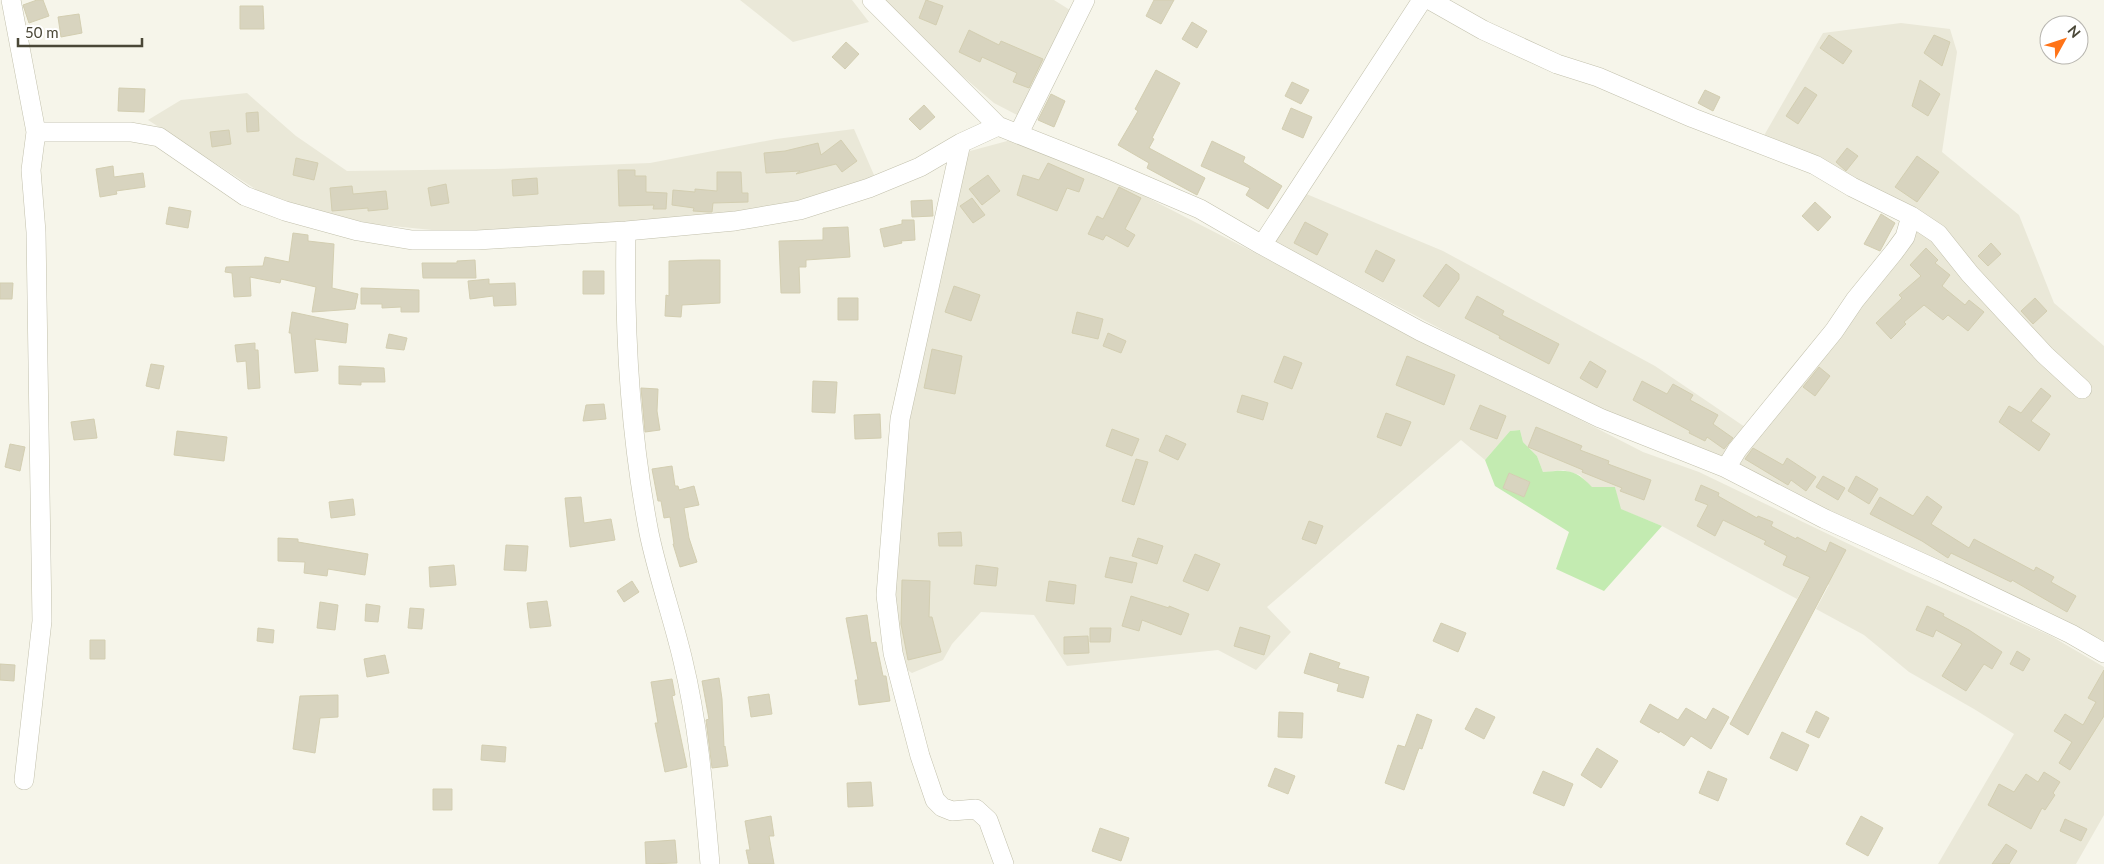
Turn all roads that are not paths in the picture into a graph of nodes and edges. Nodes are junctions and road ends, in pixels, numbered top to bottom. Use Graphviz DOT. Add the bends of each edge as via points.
graph roads {
  1 [pos="11,0"];
  2 [pos="872,0"];
  3 [pos="1085,0"];
  4 [pos="1422,0"];
  5 [pos="1430,0"];
  6 [pos="998,126"];
  7 [pos="36,132"];
  8 [pos="1019,133"];
  9 [pos="961,142"];
  10 [pos="1911,216"];
  11 [pos="626,231"];
  12 [pos="1262,245"];
  13 [pos="2082,389"];
  14 [pos="1726,468"];
  15 [pos="2104,653"];
  16 [pos="24,780"];
  17 [pos="710,864"];
  18 [pos="1004,864"];
  1 -- 7 [label="street"];
  2 -- 6 [label="street"];
  3 -- 8 [label="street"];
  4 -- 12 [label="street"];
  5 -- 10 [label="street" via="1483,30 1557,64 1598,77 1815,165 1852,188"];
  6 -- 8 [label="street"];
  6 -- 9 [label="street"];
  7 -- 11 [label="street" via="131,132 159,137 245,196 286,211 358,230 412,240 477,240"];
  7 -- 16 [label="street" via="31,170 36,232 42,621"];
  8 -- 12 [label="street" via="1200,209"];
  9 -- 11 [label="street" via="920,168 800,210 735,221"];
  9 -- 18 [label="street" via="900,419 886,595 893,653 935,800 952,811 976,809 988,820"];
  10 -- 13 [label="street" via="1938,234 1970,274 2045,355"];
  10 -- 14 [label="street" via="1905,237"];
  11 -- 17 [label="street" via="630,399 649,534 684,662 695,725"];
  12 -- 14 [label="street" via="1420,330 1600,418"];
  14 -- 15 [label="street" via="1825,519 2071,634"];
}
